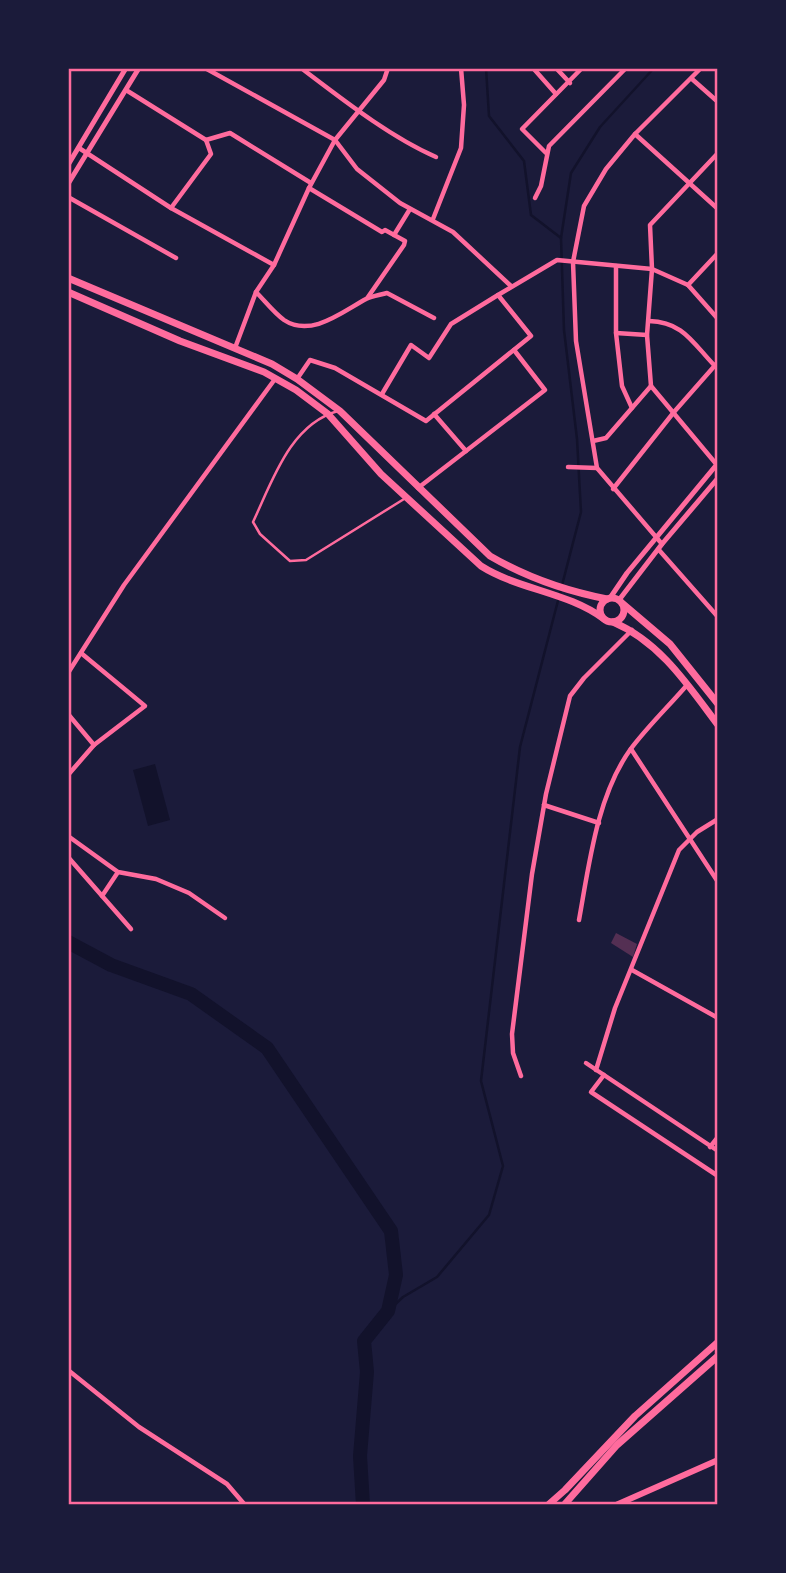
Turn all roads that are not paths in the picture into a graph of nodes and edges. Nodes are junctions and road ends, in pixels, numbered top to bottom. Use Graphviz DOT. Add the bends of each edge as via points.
graph roads {
  1 [pos="126,68"];
  2 [pos="139,68"];
  3 [pos="205,68"];
  4 [pos="301,68"];
  5 [pos="388,68"];
  6 [pos="461,68"];
  7 [pos="533,68"];
  8 [pos="556,68"];
  9 [pos="582,68"];
  10 [pos="626,68"];
  11 [pos="701,68"];
  12 [pos="692,79"];
  13 [pos="570,83"];
  14 [pos="125,90"];
  15 [pos="556,94"];
  16 [pos="718,102"];
  17 [pos="359,111"];
  18 [pos="635,134"];
  19 [pos="206,140"];
  20 [pos="335,140"];
  21 [pos="79,148"];
  22 [pos="87,153"];
  23 [pos="547,153"];
  24 [pos="718,153"];
  25 [pos="436,157"];
  26 [pos="68,165"];
  27 [pos="689,183"];
  28 [pos="68,184"];
  29 [pos="310,186"];
  30 [pos="68,197"];
  31 [pos="535,198"];
  32 [pos="171,208"];
  33 [pos="410,209"];
  34 [pos="718,209"];
  35 [pos="433,220"];
  36 [pos="394,235"];
  37 [pos="718,253"];
  38 [pos="176,258"];
  39 [pos="573,262"];
  40 [pos="274,265"];
  41 [pos="616,266"];
  42 [pos="652,270"];
  43 [pos="68,278"];
  44 [pos="688,285"];
  45 [pos="512,286"];
  46 [pos="68,292"];
  47 [pos="256,292"];
  48 [pos="498,295"];
  49 [pos="368,298"];
  50 [pos="434,318"];
  51 [pos="718,319"];
  52 [pos="649,321"];
  53 [pos="616,333"];
  54 [pos="647,335"];
  55 [pos="235,348"];
  56 [pos="514,350"];
  57 [pos="716,364"];
  58 [pos="276,379"];
  59 [pos="297,379"];
  60 [pos="651,386"];
  61 [pos="382,394"];
  62 [pos="632,408"];
  63 [pos="340,411"];
  64 [pos="674,412"];
  65 [pos="328,414"];
  66 [pos="434,414"];
  67 [pos="593,441"];
  68 [pos="466,451"];
  69 [pos="717,464"];
  70 [pos="568,467"];
  71 [pos="597,468"];
  72 [pos="718,478"];
  73 [pos="418,488"];
  74 [pos="614,489"];
  75 [pos="407,498"];
  76 [pos="657,539"];
  77 [pos="660,547"];
  78 [pos="609,598"];
  79 [pos="621,602"];
  80 [pos="718,617"];
  81 [pos="604,619"];
  82 [pos="613,622"];
  83 [pos="632,630"];
  84 [pos="81,653"];
  85 [pos="68,673"];
  86 [pos="688,684"];
  87 [pos="718,704"];
  88 [pos="68,714"];
  89 [pos="718,725"];
  90 [pos="93,745"];
  91 [pos="631,748"];
  92 [pos="68,775"];
  93 [pos="544,805"];
  94 [pos="718,819"];
  95 [pos="599,823"];
  96 [pos="71,838"];
  97 [pos="689,840"];
  98 [pos="68,847"];
  99 [pos="68,856"];
  100 [pos="118,872"];
  101 [pos="718,882"];
  102 [pos="102,896"];
  103 [pos="225,918"];
  104 [pos="579,920"];
  105 [pos="131,929"];
  106 [pos="632,970"];
  107 [pos="718,1018"];
  108 [pos="586,1063"];
  109 [pos="596,1070"];
  110 [pos="604,1075"];
  111 [pos="521,1076"];
  112 [pos="718,1138"];
  113 [pos="710,1147"];
  114 [pos="718,1151"];
  115 [pos="718,1176"];
  116 [pos="718,1342"];
  117 [pos="718,1356"];
  118 [pos="68,1370"];
  119 [pos="718,1460"];
  120 [pos="245,1505"];
  121 [pos="548,1505"];
  122 [pos="564,1505"];
  123 [pos="616,1505"];
  1 -- 21 [label="street"];
  2 -- 14 [label="street"];
  3 -- 20 [label="street"];
  4 -- 17 [label="street"];
  5 -- 17 [label="street"];
  6 -- 35 [label="street" via="461,148"];
  7 -- 15 [label="street"];
  8 -- 13 [label="street"];
  9 -- 13 [label="street"];
  10 -- 23 [label="street" via="560,133"];
  11 -- 12 [label="street"];
  12 -- 16 [label="street"];
  12 -- 18 [label="street"];
  13 -- 15 [label="street"];
  14 -- 19 [label="street"];
  14 -- 22 [label="street"];
  15 -- 23 [label="street" via="522,129"];
  17 -- 20 [label="street"];
  17 -- 25 [label="street"];
  18 -- 27 [label="street"];
  18 -- 39 [label="street" via="584,206"];
  19 -- 29 [label="street" via="230,133"];
  19 -- 32 [label="street" via="211,153"];
  20 -- 29 [label="street"];
  20 -- 33 [label="street" via="357,169"];
  21 -- 22 [label="street"];
  21 -- 26 [label="street"];
  22 -- 28 [label="street"];
  22 -- 32 [label="street"];
  23 -- 31 [label="street"];
  24 -- 27 [label="street"];
  27 -- 34 [label="street"];
  27 -- 42 [label="street" via="650,225"];
  29 -- 36 [label="street"];
  29 -- 40 [label="street"];
  30 -- 38 [label="street"];
  32 -- 40 [label="street"];
  33 -- 35 [label="street"];
  33 -- 36 [label="street"];
  35 -- 45 [label="street" via="453,232"];
  36 -- 49 [label="street" via="405,241 404,245"];
  37 -- 44 [label="street"];
  39 -- 41 [label="street"];
  39 -- 45 [label="street" via="557,261"];
  39 -- 67 [label="street" via="576,341"];
  40 -- 47 [label="street"];
  41 -- 42 [label="street"];
  41 -- 53 [label="street"];
  42 -- 44 [label="street"];
  42 -- 52 [label="street"];
  43 -- 55 [label="main road"];
  44 -- 51 [label="street"];
  45 -- 48 [label="street"];
  46 -- 58 [label="main road"];
  47 -- 49 [label="street" via="285,321 299,324 318,325"];
  47 -- 55 [label="street"];
  48 -- 56 [label="street" via="531,336"];
  48 -- 61 [label="street" via="451,324 429,358 411,345"];
  49 -- 50 [label="street" via="387,293"];
  52 -- 54 [label="street"];
  52 -- 57 [label="street" via="677,326"];
  53 -- 54 [label="street"];
  53 -- 62 [label="street" via="622,386"];
  54 -- 60 [label="street"];
  55 -- 59 [label="main road"];
  56 -- 66 [label="street"];
  56 -- 68 [label="street" via="545,390"];
  57 -- 64 [label="street"];
  58 -- 65 [label="main road"];
  58 -- 84 [label="street" via="124,585"];
  59 -- 61 [label="street" via="310,360"];
  59 -- 63 [label="main road"];
  60 -- 62 [label="street"];
  60 -- 64 [label="street"];
  61 -- 66 [label="street" via="426,421"];
  62 -- 67 [label="street" via="606,438"];
  63 -- 65 [label="lane"];
  63 -- 73 [label="main road"];
  64 -- 69 [label="street"];
  64 -- 74 [label="street"];
  65 -- 75 [label="main road"];
  65 -- 75 [label="lane" via="301,435 282,460 253,522 260,534 290,561 306,560"];
  66 -- 68 [label="street"];
  67 -- 71 [label="street"];
  68 -- 73 [label="street"];
  69 -- 76 [label="street"];
  70 -- 71 [label="street"];
  71 -- 74 [label="street"];
  72 -- 77 [label="street"];
  73 -- 78 [label="main road" via="490,556 548,583"];
  74 -- 76 [label="street"];
  75 -- 81 [label="main road" via="500,578 582,605"];
  76 -- 77 [label="street"];
  76 -- 78 [label="street"];
  77 -- 79 [label="street"];
  77 -- 80 [label="street"];
  78 -- 79 [label="main road"];
  78 -- 81 [label="main road" via="600,608"];
  79 -- 82 [label="main road" via="623,615"];
  79 -- 87 [label="main road" via="670,644"];
  81 -- 82 [label="main road"];
  82 -- 83 [label="main road"];
  83 -- 86 [label="main road" via="661,653"];
  83 -- 93 [label="street" via="570,696"];
  84 -- 85 [label="street"];
  84 -- 90 [label="street" via="145,706"];
  86 -- 89 [label="main road"];
  86 -- 91 [label="street"];
  88 -- 90 [label="street"];
  90 -- 92 [label="street"];
  91 -- 95 [label="street"];
  91 -- 97 [label="street"];
  93 -- 95 [label="street"];
  93 -- 111 [label="street" via="512,1034"];
  94 -- 97 [label="street"];
  95 -- 104 [label="street"];
  96 -- 98 [label="street"];
  96 -- 100 [label="street"];
  97 -- 101 [label="street"];
  97 -- 106 [label="street" via="679,850"];
  99 -- 102 [label="street"];
  100 -- 102 [label="street"];
  100 -- 103 [label="street" via="156,879 189,893"];
  102 -- 105 [label="street"];
  106 -- 107 [label="street"];
  106 -- 109 [label="street"];
  108 -- 109 [label="street"];
  109 -- 110 [label="street"];
  110 -- 113 [label="street"];
  110 -- 115 [label="street" via="591,1092"];
  112 -- 113 [label="street"];
  113 -- 114 [label="street"];
  116 -- 121 [label="main road" via="635,1416"];
  117 -- 122 [label="main road" via="617,1445"];
  118 -- 120 [label="street" via="139,1427 227,1484"];
  119 -- 123 [label="main road"];
}
